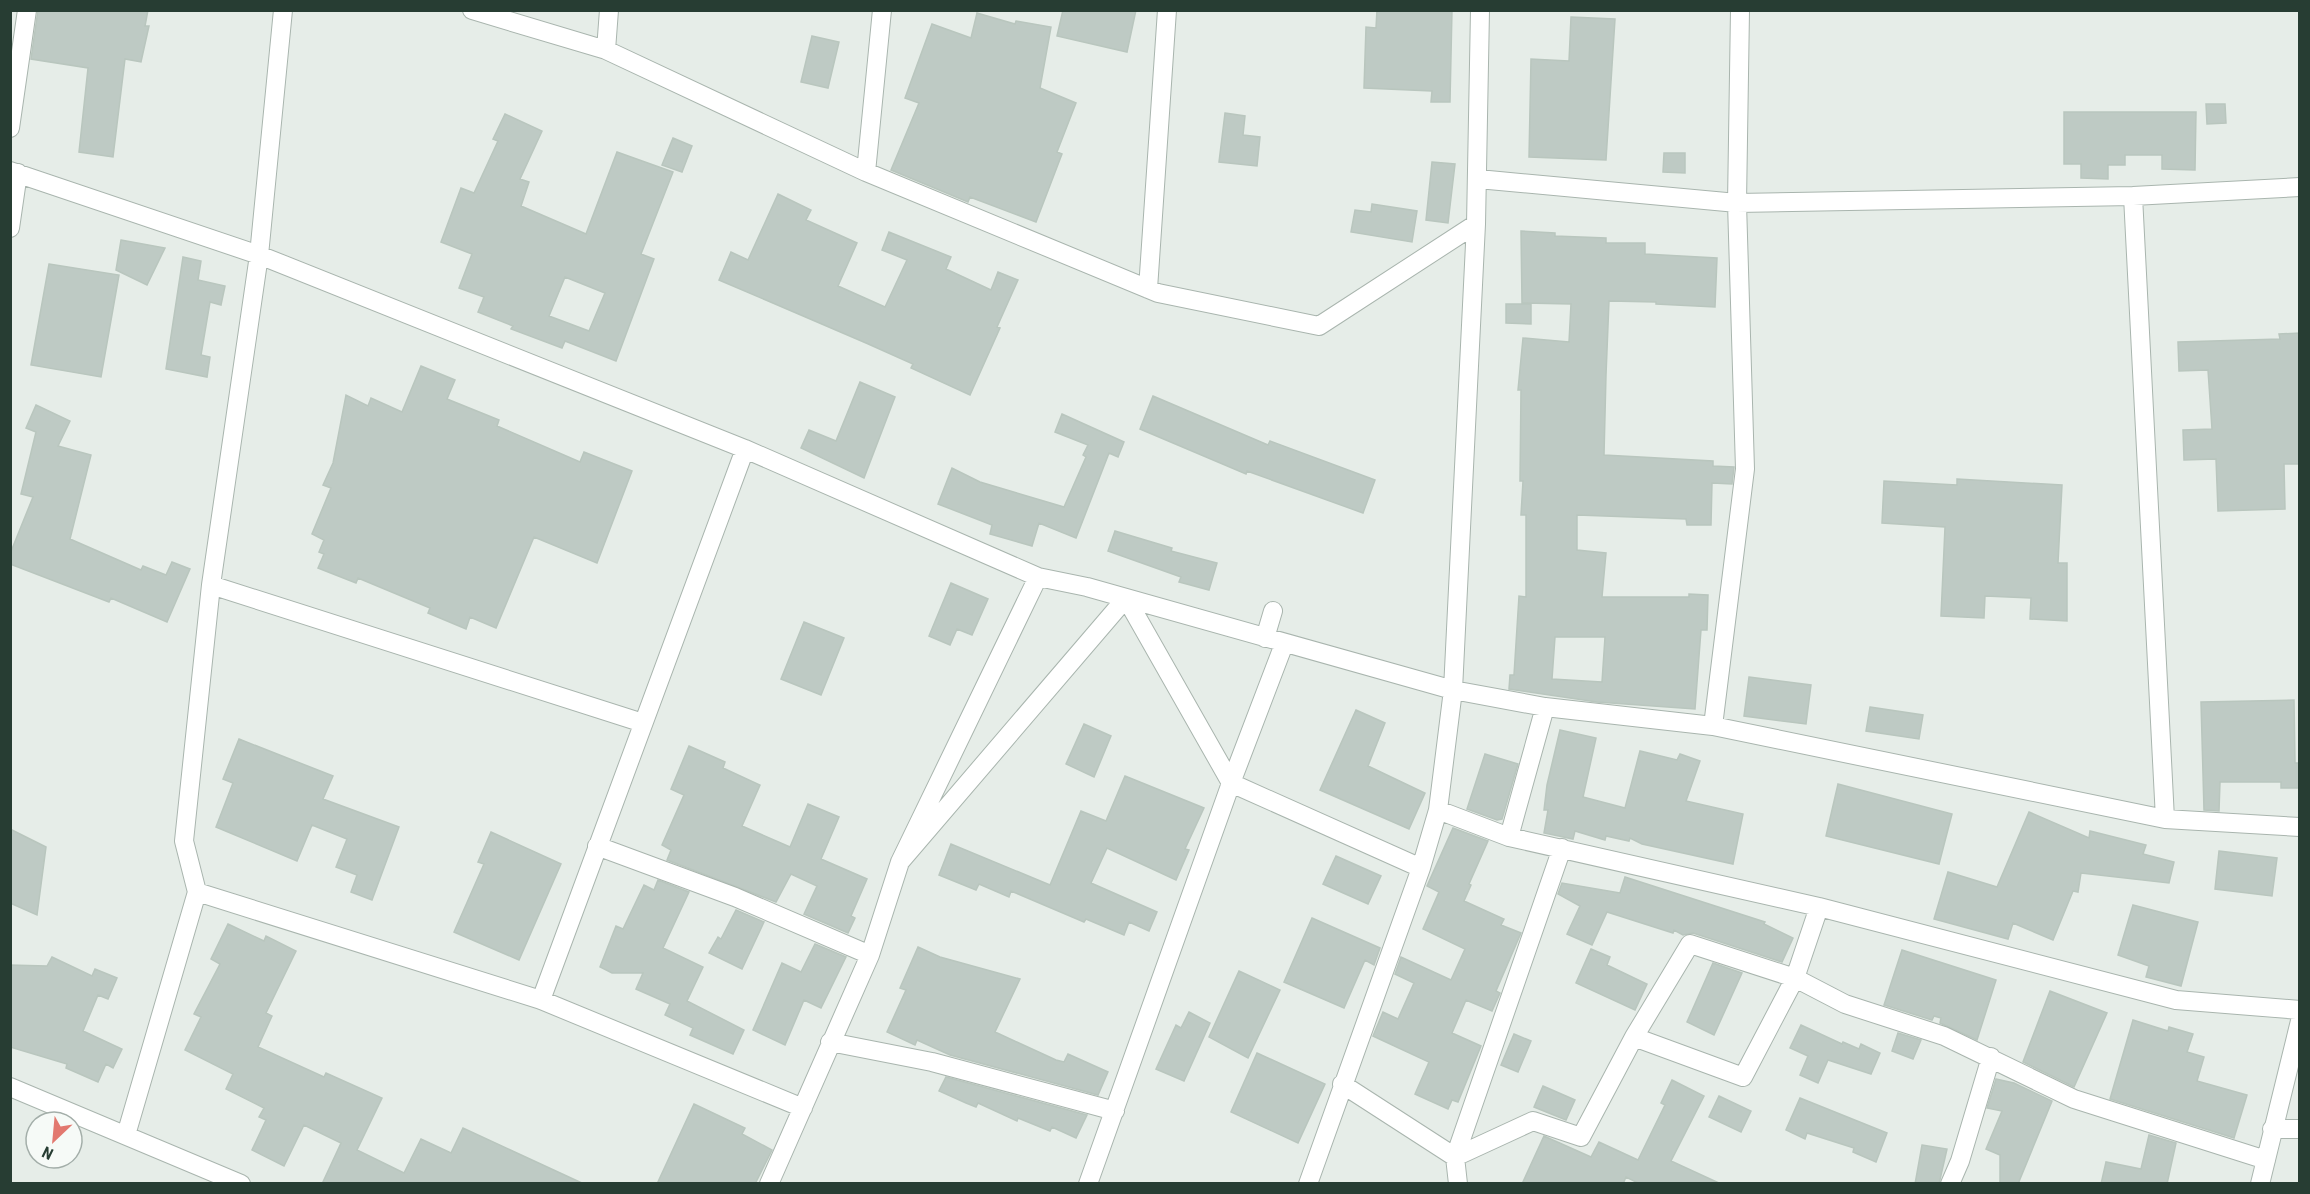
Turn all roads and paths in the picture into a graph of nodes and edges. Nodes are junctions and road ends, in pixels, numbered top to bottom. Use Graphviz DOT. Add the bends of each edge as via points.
graph roads {
  1 [pos="27,10"];
  2 [pos="283,10"];
  3 [pos="472,10"];
  4 [pos="609,10"];
  5 [pos="882,10"];
  6 [pos="1167,10"];
  7 [pos="1480,10"];
  8 [pos="1740,10"];
  9 [pos="606,50"];
  10 [pos="10,128"];
  11 [pos="14,172"];
  12 [pos="866,172"];
  13 [pos="1478,179"];
  14 [pos="2300,187"];
  15 [pos="2133,196"];
  16 [pos="1737,203"];
  17 [pos="1476,224"];
  18 [pos="10,228"];
  19 [pos="259,255"];
  20 [pos="1148,289"];
  21 [pos="745,449"];
  22 [pos="1038,577"];
  23 [pos="211,585"];
  24 [pos="1126,598"];
  25 [pos="1273,611"];
  26 [pos="1265,638"];
  27 [pos="1284,644"];
  28 [pos="1453,690"];
  29 [pos="1545,707"];
  30 [pos="643,723"];
  31 [pos="1713,726"];
  32 [pos="1231,783"];
  33 [pos="1438,810"];
  34 [pos="2165,819"];
  35 [pos="2300,827"];
  36 [pos="1509,837"];
  37 [pos="597,846"];
  38 [pos="1562,848"];
  39 [pos="900,862"];
  40 [pos="1421,868"];
  41 [pos="197,892"];
  42 [pos="1819,907"];
  43 [pos="870,955"];
  44 [pos="1795,978"];
  45 [pos="541,1000"];
  46 [pos="2300,1010"];
  47 [pos="2300,1021"];
  48 [pos="1634,1037"];
  49 [pos="830,1042"];
  50 [pos="1991,1057"];
  51 [pos="1342,1084"];
  52 [pos="10,1087"];
  53 [pos="803,1108"];
  54 [pos="1115,1111"];
  55 [pos="2272,1129"];
  56 [pos="2300,1129"];
  57 [pos="126,1135"];
  58 [pos="1455,1157"];
  59 [pos="2266,1160"];
  60 [pos="242,1184"];
  61 [pos="769,1184"];
  62 [pos="1088,1184"];
  63 [pos="1308,1184"];
  64 [pos="1458,1184"];
  65 [pos="1950,1184"];
  66 [pos="2260,1184"];
  1 -- 10 [label="street"];
  2 -- 19 [label="street"];
  3 -- 9 [label="street"];
  4 -- 9 [label="street"];
  5 -- 12 [label="street"];
  6 -- 20 [label="street"];
  7 -- 13 [label="street"];
  8 -- 16 [label="street"];
  9 -- 12 [label="street"];
  11 -- 18 [label="street"];
  11 -- 19 [label="street"];
  12 -- 20 [label="street"];
  13 -- 16 [label="street"];
  13 -- 17 [label="street"];
  14 -- 15 [label="street"];
  15 -- 16 [label="street"];
  15 -- 34 [label="street"];
  16 -- 31 [label="street" via="1745,469"];
  17 -- 20 [label="street" via="1319,326"];
  17 -- 28 [label="street"];
  19 -- 21 [label="street"];
  19 -- 23 [label="street"];
  21 -- 22 [label="street"];
  21 -- 30 [label="street"];
  22 -- 24 [label="street"];
  22 -- 39 [label="street"];
  23 -- 30 [label="street"];
  23 -- 41 [label="street" via="184,841"];
  24 -- 26 [label="street"];
  24 -- 32 [label="street"];
  24 -- 39 [label="street"];
  25 -- 26 [label="street"];
  26 -- 27 [label="street"];
  27 -- 28 [label="street"];
  27 -- 32 [label="street"];
  28 -- 29 [label="street"];
  28 -- 33 [label="street"];
  29 -- 31 [label="street"];
  29 -- 36 [label="street"];
  30 -- 37 [label="street"];
  31 -- 34 [label="street"];
  32 -- 40 [label="street"];
  32 -- 54 [label="street"];
  33 -- 36 [label="street"];
  33 -- 40 [label="street"];
  34 -- 35 [label="street"];
  36 -- 38 [label="street"];
  37 -- 43 [label="street" via="735,897"];
  37 -- 45 [label="street"];
  38 -- 42 [label="street"];
  38 -- 58 [label="street"];
  39 -- 43 [label="street"];
  40 -- 51 [label="street"];
  41 -- 45 [label="street"];
  41 -- 57 [label="street"];
  42 -- 44 [label="street"];
  42 -- 46 [label="street" via="2176,1000"];
  43 -- 49 [label="street"];
  44 -- 48 [label="street" via="1690,945"];
  44 -- 48 [label="street" via="1743,1077"];
  44 -- 50 [label="street" via="1845,1004 1893,1018"];
  45 -- 53 [label="street"];
  47 -- 55 [label="street"];
  48 -- 58 [label="street" via="1581,1137 1533,1120"];
  49 -- 53 [label="street"];
  49 -- 54 [label="street" via="933,1062"];
  50 -- 59 [label="street" via="2074,1099"];
  50 -- 65 [label="street"];
  51 -- 58 [label="street"];
  51 -- 63 [label="street"];
  52 -- 57 [label="street"];
  53 -- 61 [label="street"];
  54 -- 62 [label="street"];
  55 -- 56 [label="street"];
  55 -- 59 [label="street"];
  57 -- 60 [label="street"];
  58 -- 64 [label="street"];
  59 -- 66 [label="street"];
}
